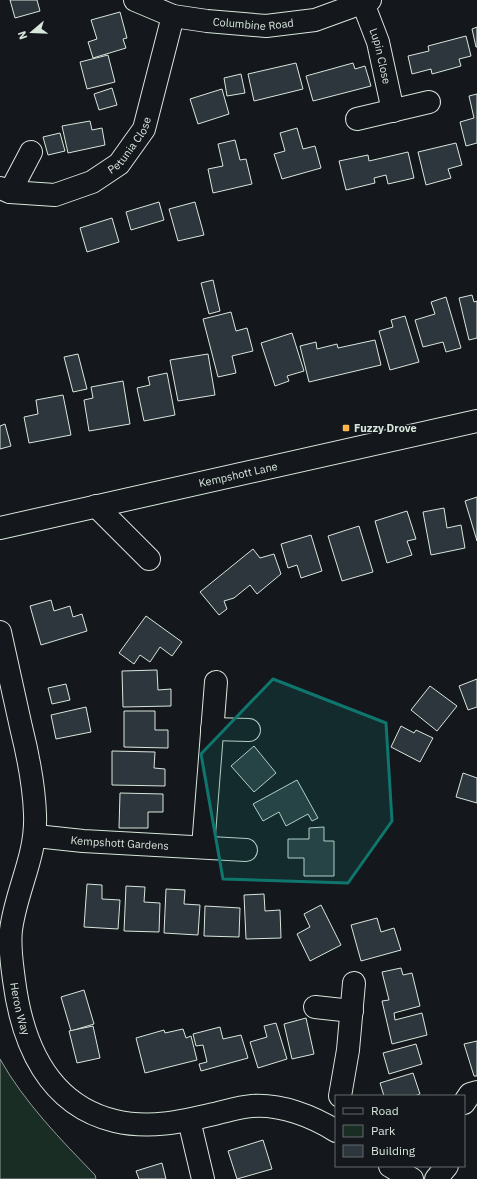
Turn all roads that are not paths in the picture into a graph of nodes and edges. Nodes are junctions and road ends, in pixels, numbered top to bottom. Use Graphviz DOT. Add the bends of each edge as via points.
graph roads {
  1 [pos="136,0"];
  2 [pos="367,2"];
  3 [pos="173,16"];
  4 [pos="429,102"];
  5 [pos="393,111"];
  6 [pos="357,119"];
  7 [pos="31,152"];
  8 [pos="5,190"];
  9 [pos="477,421"];
  10 [pos="96,506"];
  11 [pos="0,528"];
  12 [pos="149,559"];
  13 [pos="0,632"];
  14 [pos="216,682"];
  15 [pos="212,729"];
  16 [pos="249,730"];
  17 [pos="36,836"];
  18 [pos="203,847"];
  19 [pos="246,850"];
  20 [pos="7,904"];
  21 [pos="354,984"];
  22 [pos="315,1007"];
  23 [pos="352,1011"];
  24 [pos="477,1092"];
  25 [pos="340,1095"];
  26 [pos="465,1102"];
  27 [pos="189,1120"];
  28 [pos="335,1125"];
  29 [pos="392,1167"];
  30 [pos="446,1167"];
  31 [pos="203,1179"];
  32 [pos="412,1179"];
  33 [pos="436,1179"];
  1 -- 3 [label="street, Columbine Road"];
  2 -- 3 [label="street, Columbine Road" via="315,20 266,26"];
  2 -- 5 [label="street, Lupin Close"];
  3 -- 8 [label="street, Petunia Close" via="144,129 119,164 92,182 55,195"];
  4 -- 5 [label="street"];
  5 -- 6 [label="street"];
  7 -- 8 [label="street, Petunia Close"];
  9 -- 10 [label="street, Kempshott Lane"];
  10 -- 11 [label="street, Kempshott Lane"];
  10 -- 12 [label="street"];
  13 -- 17 [label="street, Heron Way" via="28,759 36,814"];
  14 -- 15 [label="street"];
  15 -- 16 [label="street"];
  15 -- 18 [label="street"];
  17 -- 18 [label="street, Kempshott Gardens"];
  17 -- 20 [label="street, Heron Way" via="31,856"];
  18 -- 19 [label="street, Kempshott Gardens"];
  20 -- 27 [label="street, Heron Way" via="16,992 22,1020 38,1064 48,1077 68,1097 106,1118 157,1125"];
  21 -- 23 [label="street"];
  22 -- 23 [label="street"];
  23 -- 25 [label="street"];
  24 -- 26 [label="street" via="470,1094"];
  27 -- 28 [label="street, Heron Way" via="253,1106 282,1109"];
  27 -- 31 [label="street"];
  29 -- 32 [label="street"];
  30 -- 33 [label="street"];
}
